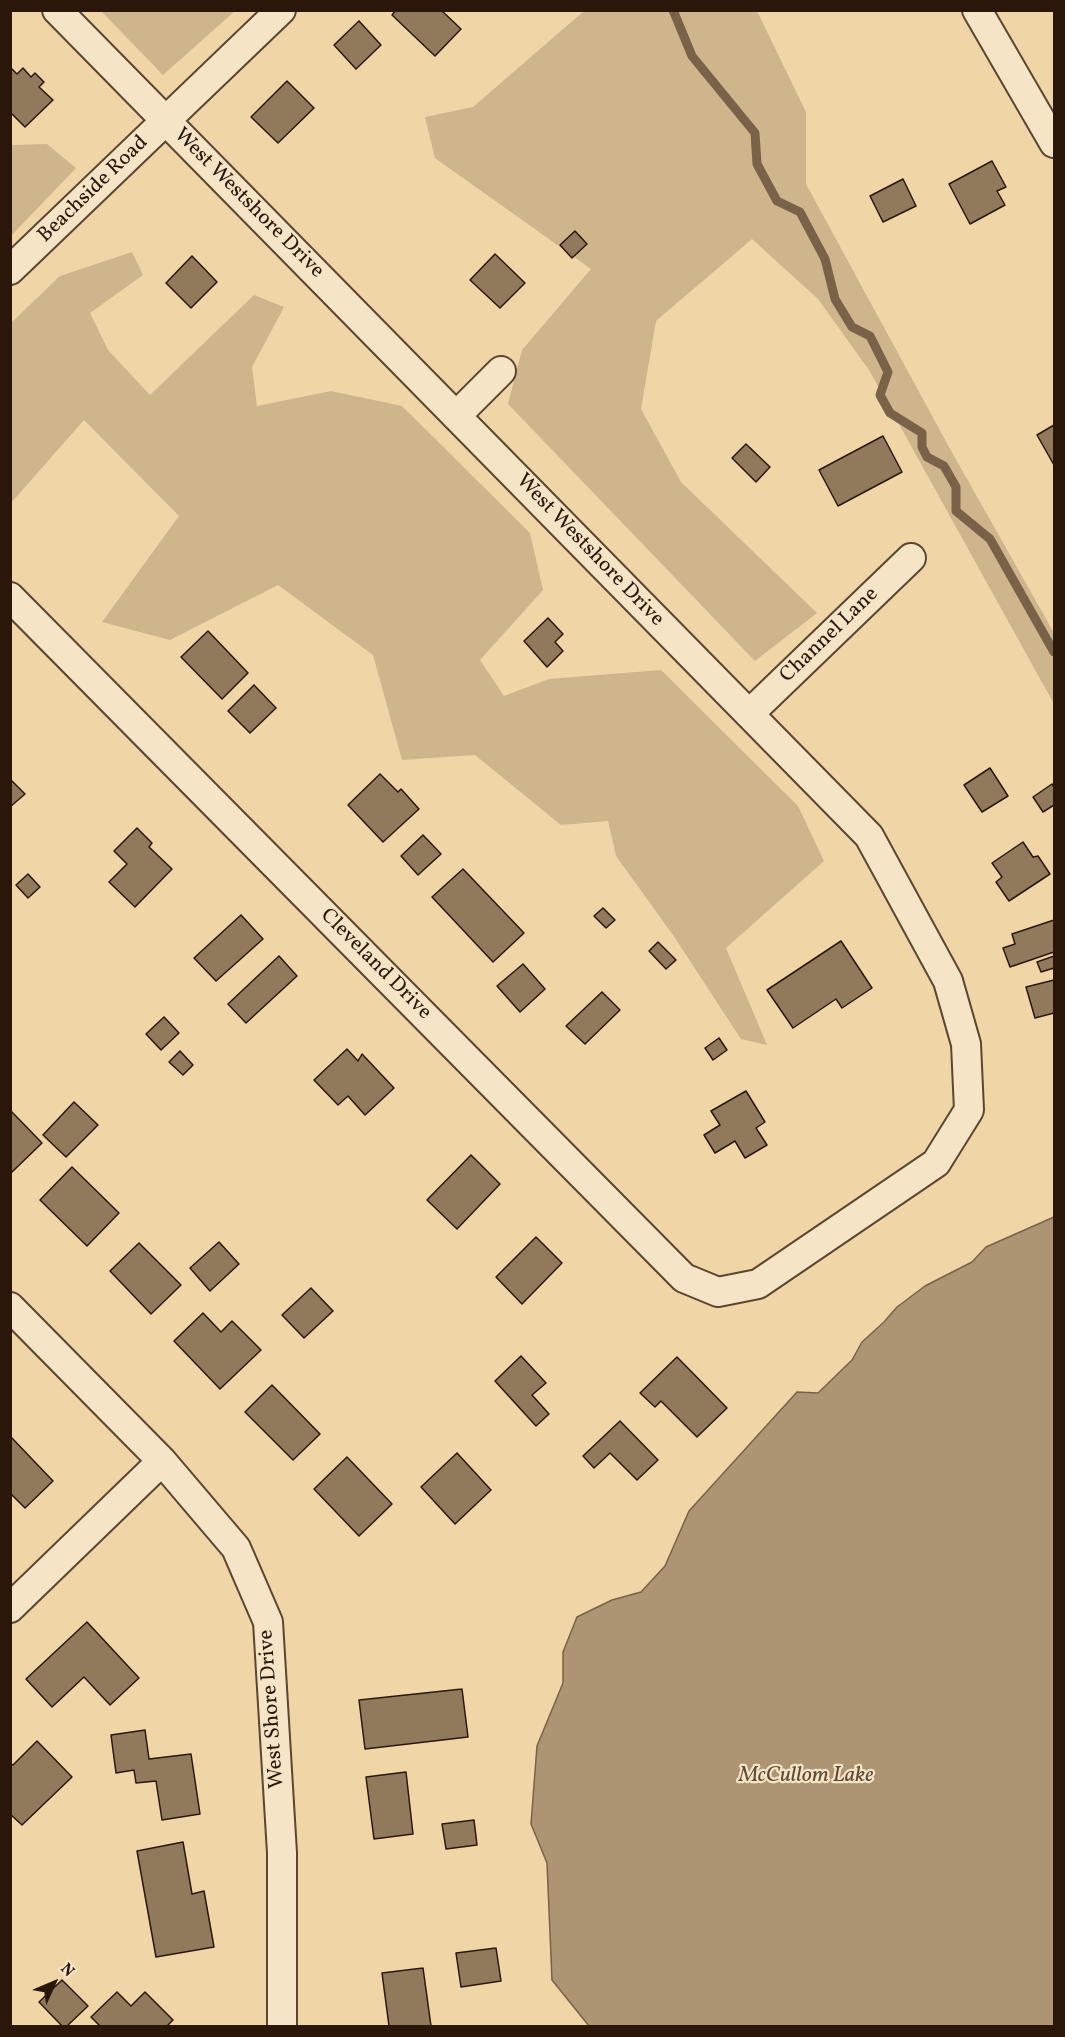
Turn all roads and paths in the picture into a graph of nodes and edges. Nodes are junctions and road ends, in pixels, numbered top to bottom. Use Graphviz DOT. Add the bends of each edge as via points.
graph roads {
  1 [pos="57,10"];
  2 [pos="281,10"];
  3 [pos="977,10"];
  4 [pos="167,121"];
  5 [pos="1054,143"];
  6 [pos="10,270"];
  7 [pos="501,371"];
  8 [pos="456,416"];
  9 [pos="911,558"];
  10 [pos="10,597"];
  11 [pos="749,714"];
  12 [pos="936,1163"];
  13 [pos="10,1307"];
  14 [pos="162,1461"];
  15 [pos="10,1608"];
  16 [pos="282,2026"];
  1 -- 4 [label="street, West Westshore Drive"];
  2 -- 4 [label="street, Beachside Road"];
  3 -- 5 [label="street"];
  4 -- 6 [label="street, Beachside Road"];
  4 -- 8 [label="street, West Westshore Drive"];
  7 -- 8 [label="street"];
  8 -- 11 [label="street, West Westshore Drive"];
  9 -- 11 [label="street, Channel Lane"];
  10 -- 12 [label="street, Cleveland Drive" via="684,1278 718,1293 758,1284"];
  11 -- 12 [label="street, West Westshore Drive" via="869,836 948,981 966,1044 969,1110"];
  13 -- 14 [label="street, West Shore Drive"];
  14 -- 15 [label="street"];
  14 -- 16 [label="street, West Shore Drive" via="236,1548 268,1622 282,1853"];
}
